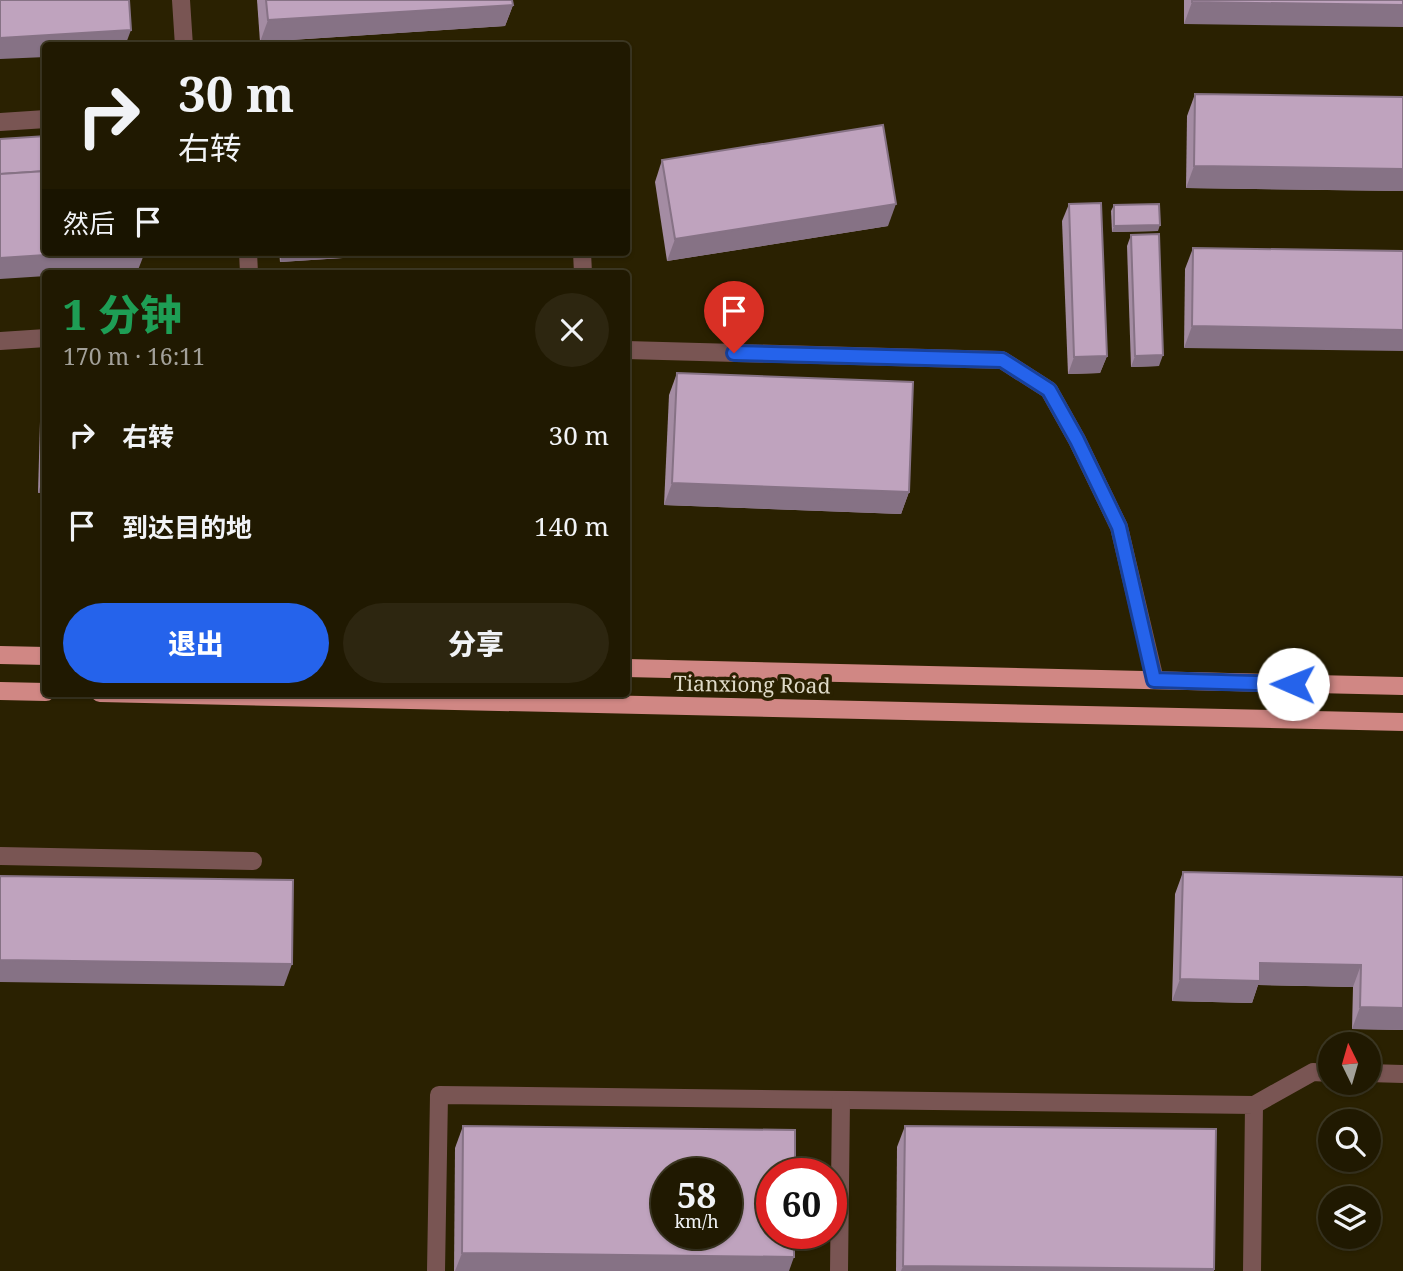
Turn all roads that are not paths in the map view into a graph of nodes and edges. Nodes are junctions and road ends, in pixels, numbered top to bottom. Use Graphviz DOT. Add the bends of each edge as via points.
graph roads {
  1 [pos="181,0"];
  2 [pos="184,42"];
  3 [pos="42,119"];
  4 [pos="0,122"];
  5 [pos="42,338"];
  6 [pos="0,341"];
  7 [pos="630,350"];
  8 [pos="0,655"];
  9 [pos="42,656"];
  10 [pos="630,668"];
  11 [pos="1154,680"];
  12 [pos="1403,686"];
  13 [pos="0,691"];
  14 [pos="42,692"];
  15 [pos="280,697"];
  16 [pos="1403,722"];
  17 [pos="0,856"];
  18 [pos="253,861"];
  19 [pos="1318,1072"];
  20 [pos="1381,1073"];
  21 [pos="1403,1074"];
  22 [pos="841,1100"];
  23 [pos="1254,1105"];
  24 [pos="436,1271"];
  25 [pos="839,1271"];
  26 [pos="1252,1271"];
  1 -- 2 [label="lane"];
  3 -- 4 [label="lane"];
  5 -- 6 [label="lane"];
  7 -- 11 [label="lane" via="1002,360 1049,390 1119,527"];
  8 -- 9 [label="main road"];
  10 -- 11 [label="main road, Tianxiong Road"];
  11 -- 12 [label="main road, Tianxiong Road"];
  13 -- 14 [label="main road"];
  15 -- 16 [label="main road, Tianxiong Road"];
  17 -- 18 [label="lane"];
  19 -- 23 [label="lane"];
  20 -- 21 [label="lane"];
  22 -- 23 [label="lane"];
  22 -- 24 [label="lane" via="439,1095"];
  22 -- 25 [label="lane"];
  23 -- 26 [label="lane"];
}
